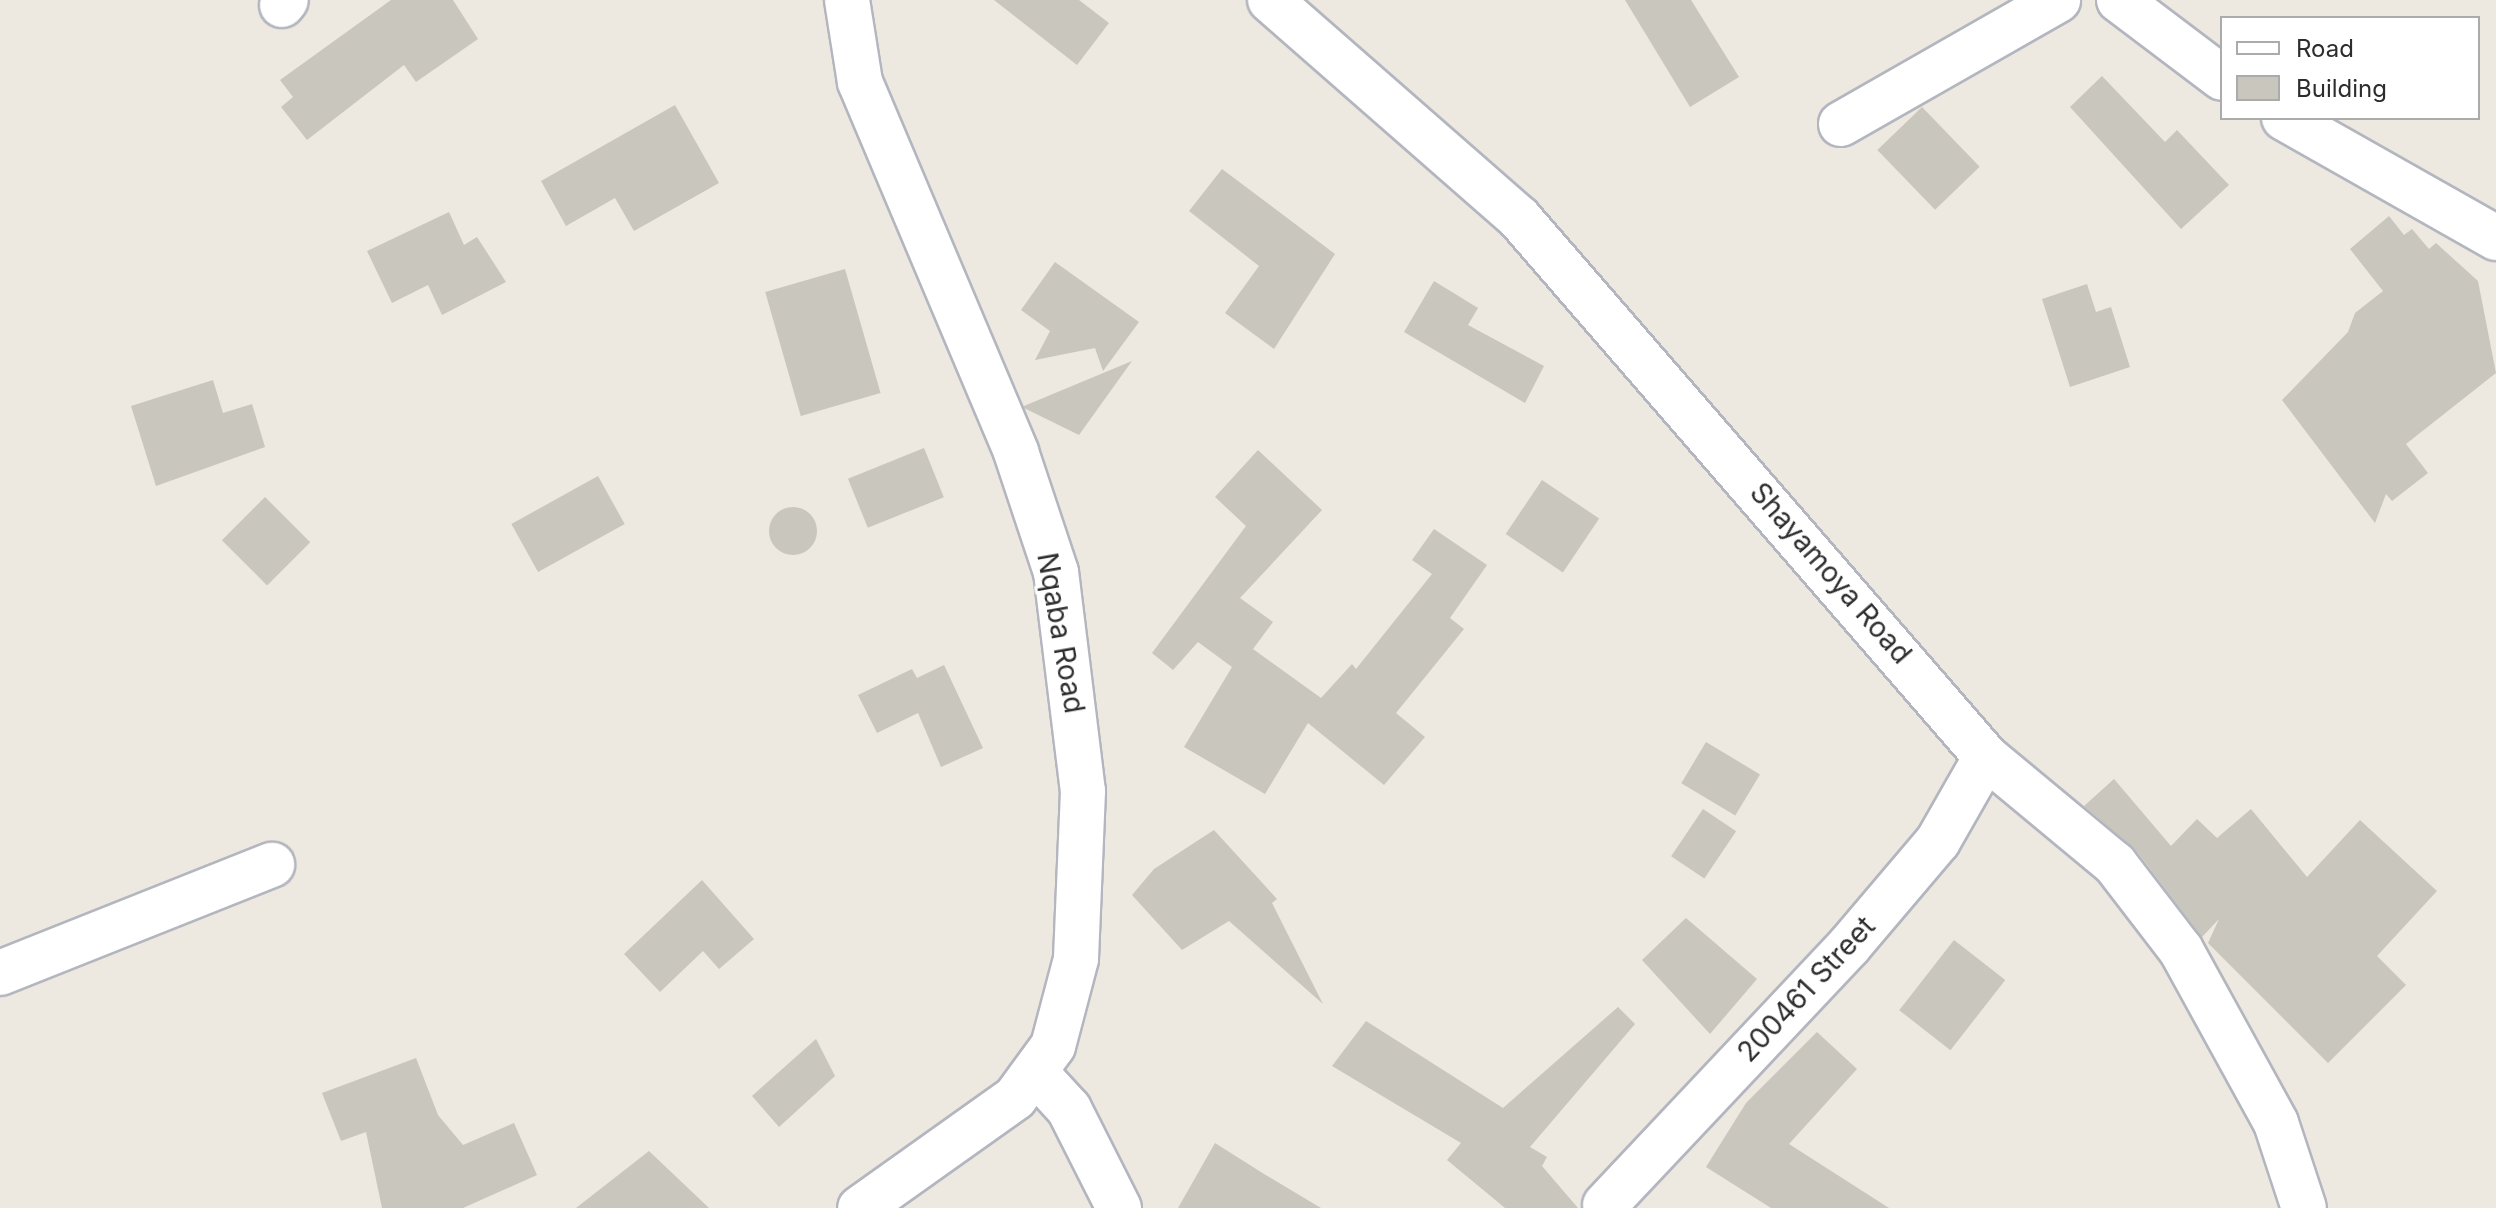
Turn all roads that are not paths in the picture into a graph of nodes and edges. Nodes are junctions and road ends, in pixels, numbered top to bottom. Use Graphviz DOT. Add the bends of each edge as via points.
graph roads {
  1 [pos="847,0"];
  2 [pos="1270,0"];
  3 [pos="2058,0"];
  4 [pos="2119,0"];
  5 [pos="2220,76"];
  6 [pos="2288,120"];
  7 [pos="1841,124"];
  8 [pos="2496,238"];
  9 [pos="1986,757"];
  10 [pos="272,865"];
  11 [pos="0,973"];
  12 [pos="1036,1073"];
  13 [pos="1605,1205"];
  14 [pos="860,1208"];
  15 [pos="1119,1208"];
  16 [pos="2304,1208"];
  1 -- 12 [label="street, Nqaba Road" via="860,82 1016,452 1056,572 1080,748 1082,895 1067,1004"];
  2 -- 9 [label="street, Shayamoya Road" via="1519,218"];
  3 -- 7 [label="street"];
  4 -- 5 [label="street"];
  6 -- 8 [label="street"];
  9 -- 13 [label="street, 200461 Street" via="1938,841 1849,946"];
  9 -- 16 [label="street, Shayamoya Road" via="2115,864 2181,950 2276,1123"];
  10 -- 11 [label="street"];
  12 -- 14 [label="street, Nqaba Road" via="960,1142"];
  12 -- 15 [label="street" via="1069,1109"];
}
